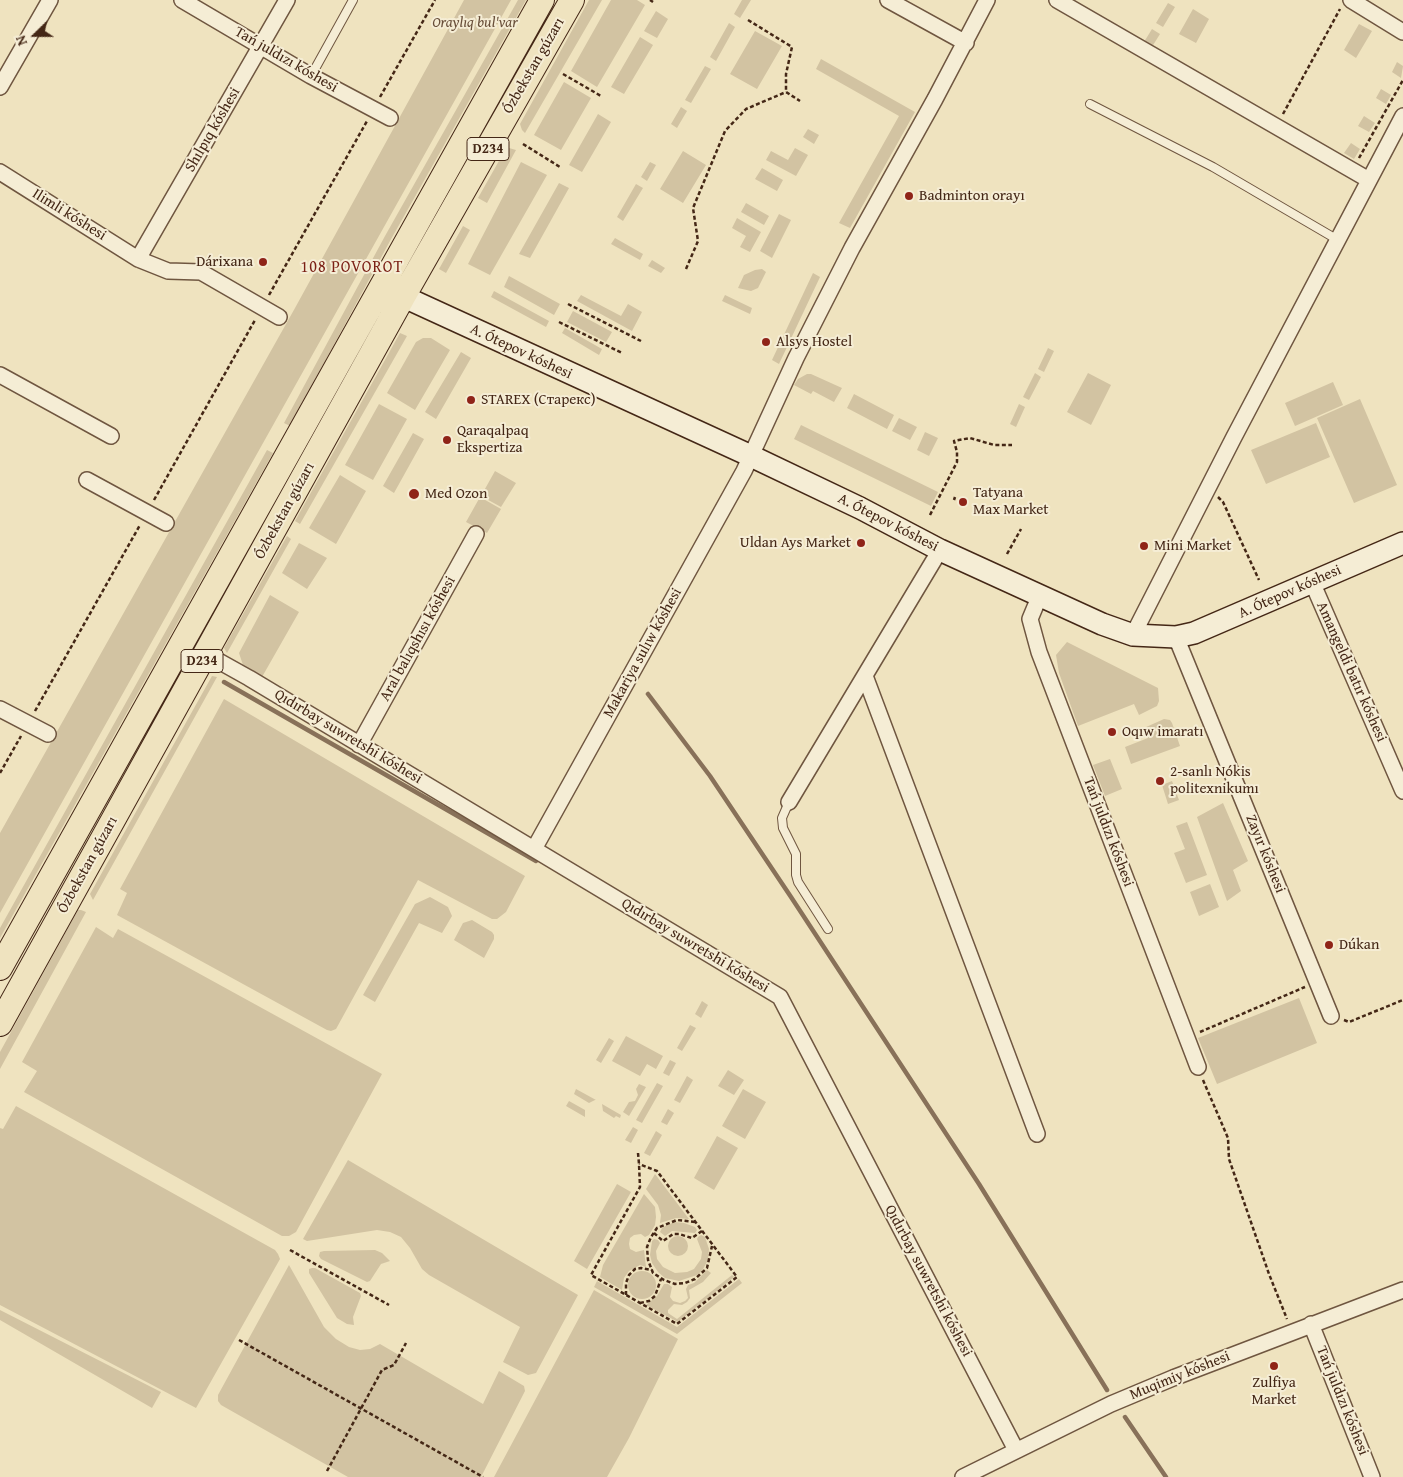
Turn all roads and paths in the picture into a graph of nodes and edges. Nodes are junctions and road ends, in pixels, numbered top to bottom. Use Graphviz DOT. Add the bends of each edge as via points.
graph roads {
  1 [pos="50,0"];
  2 [pos="182,0"];
  3 [pos="287,0"];
  4 [pos="353,0"];
  5 [pos="434,0"];
  6 [pos="542,0"];
  7 [pos="572,0"];
  8 [pos="888,0"];
  9 [pos="987,0"];
  10 [pos="1057,0"];
  11 [pos="1346,4"];
  12 [pos="748,20"];
  13 [pos="1403,32"];
  14 [pos="966,42"];
  15 [pos="262,46"];
  16 [pos="563,74"];
  17 [pos="311,76"];
  18 [pos="1403,80"];
  19 [pos="0,87"];
  20 [pos="786,92"];
  21 [pos="601,96"];
  22 [pos="800,101"];
  23 [pos="1090,104"];
  24 [pos="373,109"];
  25 [pos="1403,116"];
  26 [pos="390,118"];
  27 [pos="1276,126"];
  28 [pos="523,144"];
  29 [pos="560,167"];
  30 [pos="1352,170"];
  31 [pos="0,172"];
  32 [pos="1369,180"];
  33 [pos="1338,240"];
  34 [pos="138,259"];
  35 [pos="686,269"];
  36 [pos="393,292"];
  37 [pos="568,304"];
  38 [pos="262,307"];
  39 [pos="280,317"];
  40 [pos="559,322"];
  41 [pos="641,341"];
  42 [pos="622,353"];
  43 [pos="0,375"];
  44 [pos="111,436"];
  45 [pos="1012,445"];
  46 [pos="751,456"];
  47 [pos="87,480"];
  48 [pos="1216,496"];
  49 [pos="147,512"];
  50 [pos="930,515"];
  51 [pos="166,523"];
  52 [pos="1021,529"];
  53 [pos="476,534"];
  54 [pos="1403,543"];
  55 [pos="940,550"];
  56 [pos="1007,554"];
  57 [pos="1259,580"];
  58 [pos="1312,582"];
  59 [pos="1040,596"];
  60 [pos="1133,635"];
  61 [pos="1176,637"];
  62 [pos="206,654"];
  63 [pos="864,676"];
  64 [pos="0,709"];
  65 [pos="28,724"];
  66 [pos="48,734"];
  67 [pos="359,745"];
  68 [pos="0,772"];
  69 [pos="1403,791"];
  70 [pos="789,802"];
  71 [pos="534,849"];
  72 [pos="828,929"];
  73 [pos="0,968"];
  74 [pos="1317,982"];
  75 [pos="1403,1000"];
  76 [pos="1331,1016"];
  77 [pos="0,1024"];
  78 [pos="1187,1037"];
  79 [pos="1198,1067"];
  80 [pos="1037,1134"];
  81 [pos="638,1153"];
  82 [pos="639,1164"];
  83 [pos="695,1222"];
  84 [pos="702,1231"];
  85 [pos="654,1233"];
  86 [pos="712,1244"];
  87 [pos="290,1250"];
  88 [pos="652,1270"];
  89 [pos="661,1278"];
  90 [pos="1403,1290"];
  91 [pos="626,1295"];
  92 [pos="640,1303"];
  93 [pos="389,1305"];
  94 [pos="1288,1323"];
  95 [pos="1311,1324"];
  96 [pos="239,1340"];
  97 [pos="406,1343"];
  98 [pos="361,1408"];
  99 [pos="1016,1450"];
  100 [pos="328,1471"];
  101 [pos="483,1477"];
  102 [pos="963,1477"];
  103 [pos="1372,1477"];
  1 -- 19 [label="street"];
  2 -- 15 [label="street, Tań juldızı kóshesi"];
  3 -- 15 [label="street, Shılpıq kóshesi"];
  4 -- 17 [label="lane"];
  5 -- 24 [label="path"];
  6 -- 36 [label="main road, Ózbekstan gúzarı / D234" via="404,248"];
  7 -- 36 [label="main road, Ózbekstan gúzarı / D234"];
  8 -- 14 [label="street"];
  9 -- 14 [label="street, Makariya sulıw kóshesi"];
  10 -- 27 [label="street"];
  11 -- 13 [label="street"];
  11 -- 27 [label="path"];
  12 -- 20 [label="path" via="792,48"];
  14 -- 46 [label="street, Makariya sulıw kóshesi" via="852,248"];
  15 -- 17 [label="street, Tań juldızı kóshesi"];
  15 -- 34 [label="street, Shılpıq kóshesi"];
  16 -- 21 [label="path"];
  17 -- 24 [label="street, Tań juldızı kóshesi"];
  18 -- 30 [label="path"];
  20 -- 22 [label="path"];
  20 -- 35 [label="path" via="746,109 725,131 693,208 698,241"];
  23 -- 33 [label="lane" via="1213,167"];
  24 -- 26 [label="street, Tań juldızı kóshesi"];
  24 -- 38 [label="path"];
  25 -- 32 [label="street"];
  27 -- 30 [label="street"];
  28 -- 29 [label="path"];
  30 -- 32 [label="street"];
  31 -- 34 [label="street, Ilimli kóshesi"];
  32 -- 33 [label="street"];
  33 -- 60 [label="street"];
  34 -- 38 [label="street, Ilimli kóshesi" via="168,272 201,272"];
  36 -- 46 [label="main road, A. Ótepov kóshesi"];
  36 -- 62 [label="main road, Ózbekstan gúzarı / D234"];
  36 -- 73 [label="main road, Ózbekstan gúzarı / D234"];
  37 -- 41 [label="path"];
  38 -- 39 [label="street, Ilimli kóshesi"];
  38 -- 49 [label="path"];
  40 -- 42 [label="path"];
  43 -- 44 [label="street"];
  45 -- 50 [label="path" via="994,445 970,438 954,441 957,462"];
  46 -- 55 [label="main road, A. Ótepov kóshesi"];
  46 -- 71 [label="street, Makariya sulıw kóshesi"];
  47 -- 49 [label="street"];
  48 -- 57 [label="path" via="1223,502"];
  49 -- 51 [label="street"];
  49 -- 65 [label="path"];
  52 -- 56 [label="path"];
  53 -- 67 [label="street, Aral balıqshısı kóshesi"];
  54 -- 58 [label="main road, A. Ótepov kóshesi"];
  55 -- 59 [label="main road, A. Ótepov kóshesi"];
  55 -- 63 [label="street"];
  58 -- 61 [label="main road, A. Ótepov kóshesi" via="1194,633"];
  58 -- 69 [label="street, Amangeldi batır kóshesi"];
  59 -- 60 [label="main road, A. Ótepov kóshesi"];
  59 -- 78 [label="street, Tań juldızı kóshesi" via="1030,619 1039,652"];
  60 -- 61 [label="main road, A. Ótepov kóshesi"];
  61 -- 74 [label="street, Zayır kóshesi"];
  62 -- 67 [label="street, Qıdırbay suwretshi kóshesi"];
  62 -- 77 [label="main road, Ózbekstan gúzarı / D234"];
  63 -- 70 [label="street"];
  63 -- 80 [label="street"];
  64 -- 65 [label="street"];
  65 -- 66 [label="street"];
  65 -- 68 [label="path"];
  67 -- 71 [label="street, Qıdırbay suwretshi kóshesi"];
  70 -- 72 [label="lane" via="782,818 783,828 796,854 798,882"];
  71 -- 99 [label="street, Qıdırbay suwretshi kóshesi" via="780,997"];
  74 -- 76 [label="street, Zayır kóshesi"];
  74 -- 78 [label="path"];
  75 -- 76 [label="path" via="1349,1022"];
  78 -- 79 [label="street, Tań juldızı kóshesi"];
  79 -- 94 [label="path" via="1228,1138 1228,1159"];
  81 -- 82 [label="path"];
  82 -- 83 [label="path" via="657,1172"];
  82 -- 91 [label="path" via="640,1187 591,1275"];
  83 -- 84 [label="path"];
  83 -- 85 [label="path" via="677,1220 662,1225"];
  84 -- 85 [label="path" via="692,1238 672,1234 664,1241"];
  84 -- 86 [label="path"];
  85 -- 88 [label="path" via="647,1247"];
  86 -- 89 [label="path" via="707,1268 695,1279 675,1284"];
  86 -- 92 [label="path" via="738,1277 677,1324"];
  87 -- 93 [label="path"];
  88 -- 89 [label="path"];
  88 -- 91 [label="path" via="635,1269 629,1274"];
  89 -- 92 [label="path" via="655,1296"];
  90 -- 95 [label="street, Muqimiy kóshesi"];
  91 -- 92 [label="path"];
  95 -- 99 [label="street, Muqimiy kóshesi" via="1111,1404"];
  95 -- 103 [label="street, Tań juldızı kóshesi"];
  96 -- 98 [label="path"];
  97 -- 98 [label="path" via="394,1365 382,1370"];
  98 -- 100 [label="path"];
  98 -- 101 [label="path"];
  99 -- 102 [label="street, Muqimiy kóshesi"];
}
